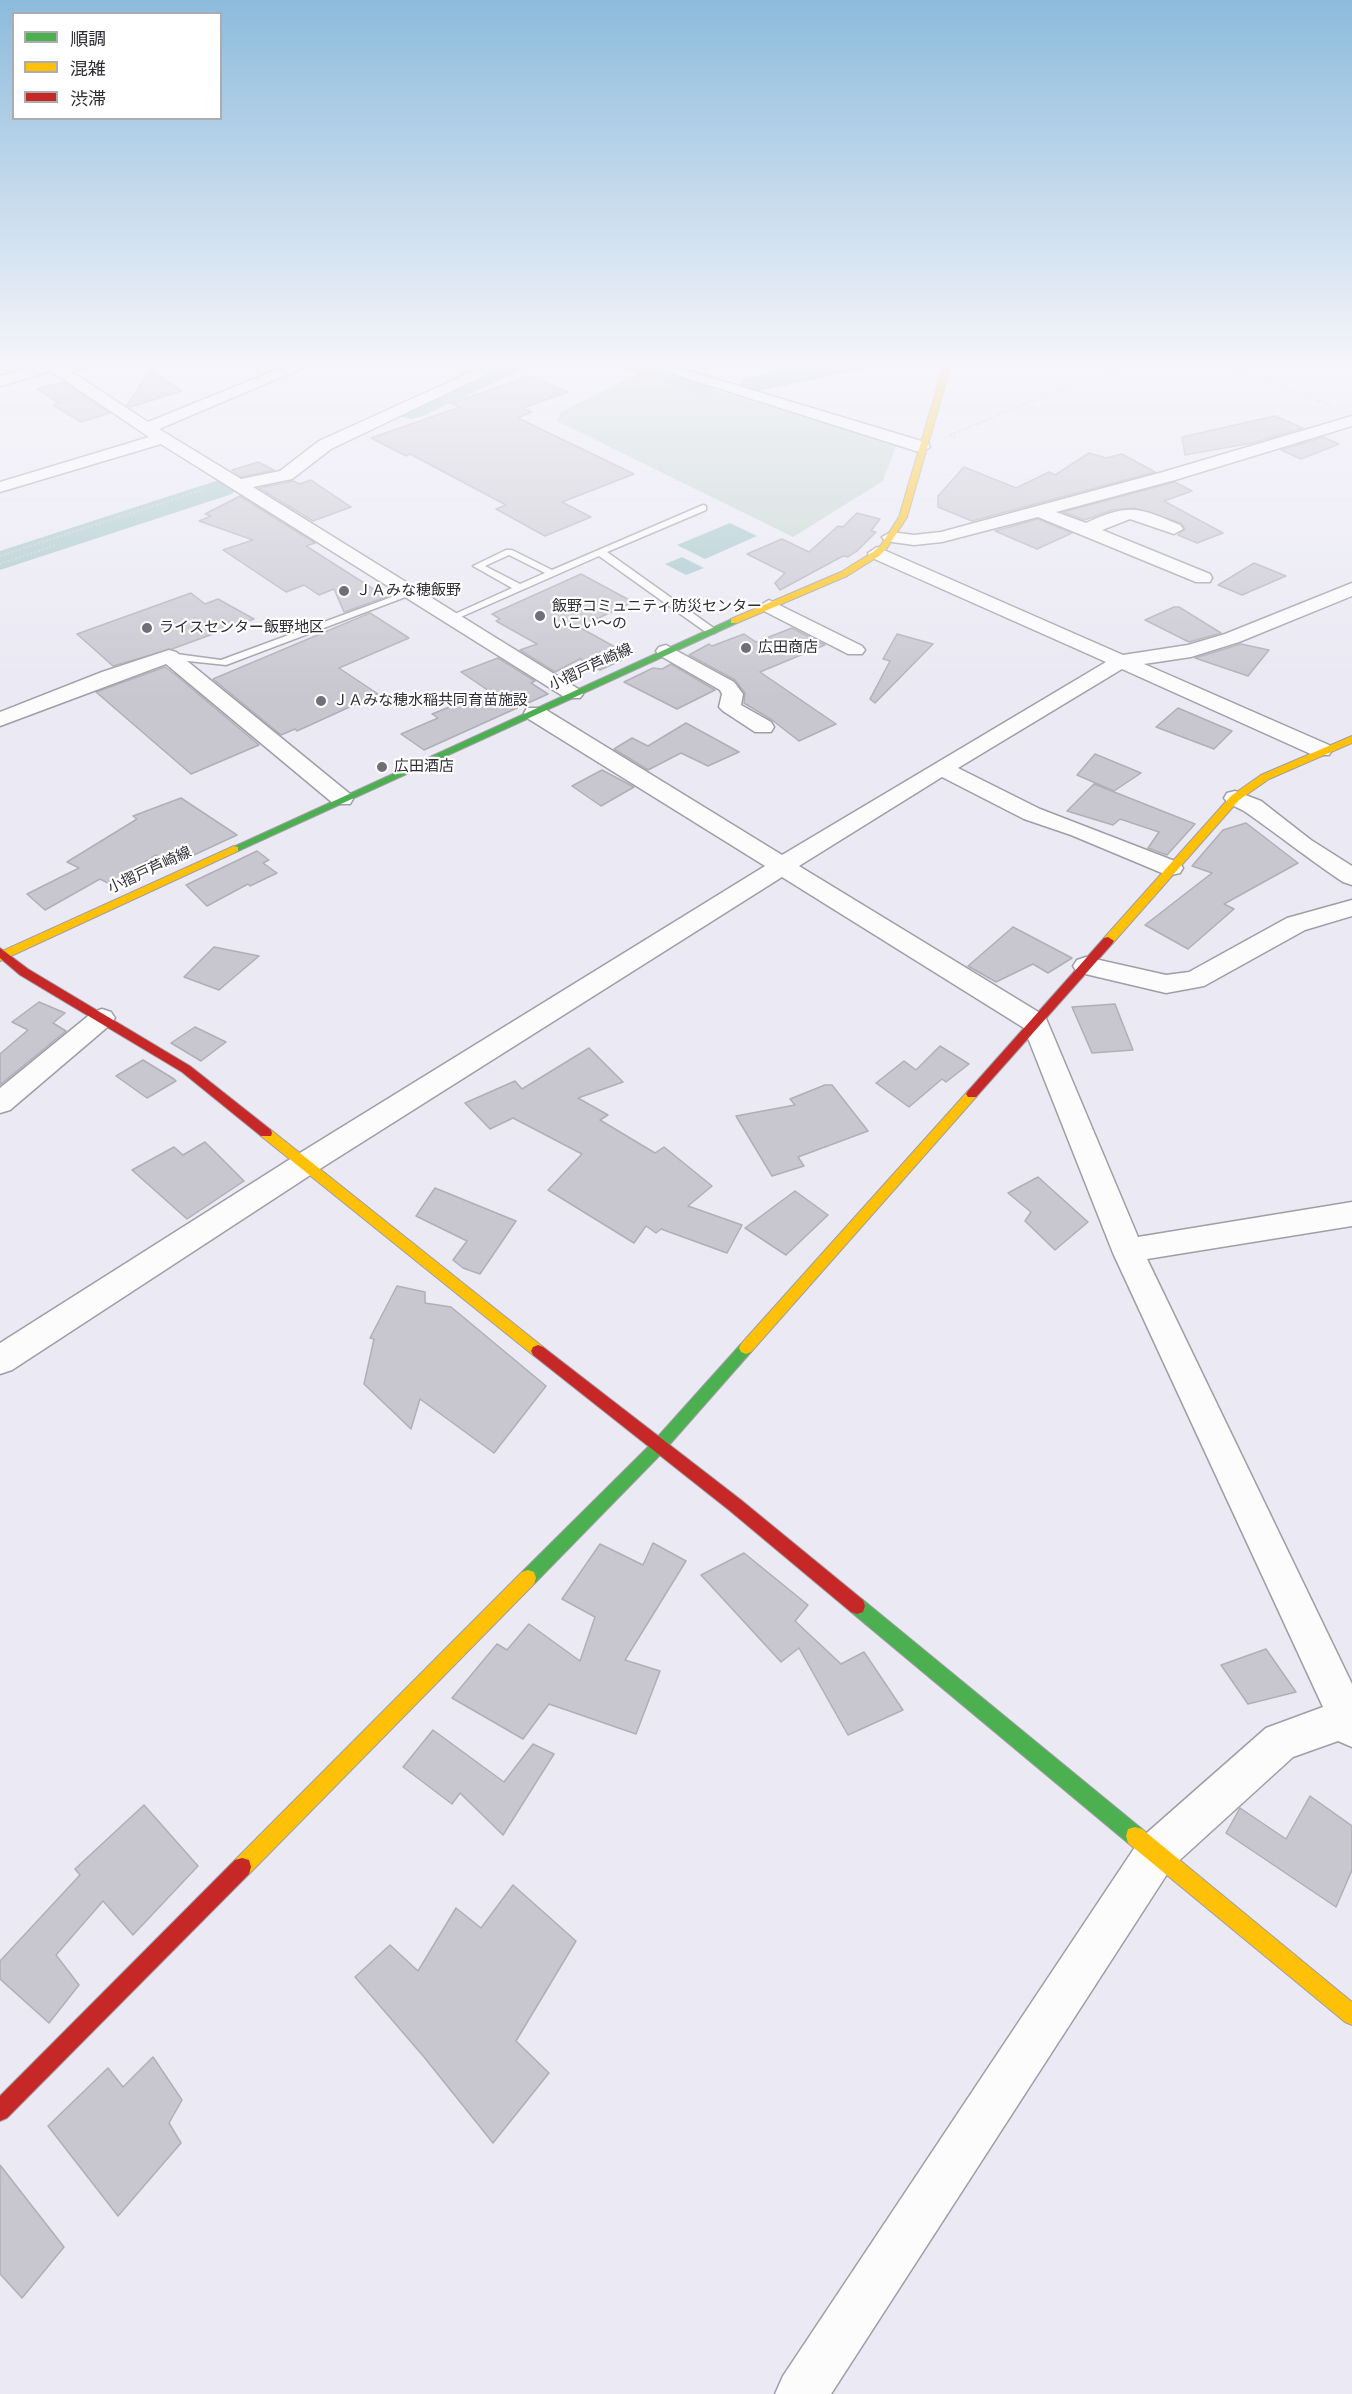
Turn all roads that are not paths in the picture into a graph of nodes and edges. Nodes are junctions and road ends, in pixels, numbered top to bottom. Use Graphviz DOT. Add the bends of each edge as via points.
graph roads {
  1 [pos="48,473"];
  2 [pos="219,473"];
  3 [pos="289,473"];
  4 [pos="915,473"];
  5 [pos="1161,473"];
  6 [pos="235,483"];
  7 [pos="0,487"];
  8 [pos="703,508"];
  9 [pos="1039,511"];
  10 [pos="1174,529"];
  11 [pos="1087,530"];
  12 [pos="891,537"];
  13 [pos="600,552"];
  14 [pos="877,553"];
  15 [pos="552,573"];
  16 [pos="1203,578"];
  17 [pos="520,588"];
  18 [pos="1352,589"];
  19 [pos="411,593"];
  20 [pos="769,606"];
  21 [pos="451,618"];
  22 [pos="711,631"];
  23 [pos="666,651"];
  24 [pos="855,651"];
  25 [pos="169,656"];
  26 [pos="1122,662"];
  27 [pos="573,694"];
  28 [pos="534,713"];
  29 [pos="0,720"];
  30 [pos="762,727"];
  31 [pos="1352,739"];
  32 [pos="1321,750"];
  33 [pos="941,768"];
  34 [pos="1234,798"];
  35 [pos="342,800"];
  36 [pos="782,866"];
  37 [pos="1171,868"];
  38 [pos="1352,877"];
  39 [pos="1352,908"];
  40 [pos="1,955"];
  41 [pos="1086,966"];
  42 [pos="102,1018"];
  43 [pos="1035,1023"];
  44 [pos="0,1103"];
  45 [pos="305,1164"];
  46 [pos="1352,1214"];
  47 [pos="1129,1253"];
  48 [pos="0,1360"];
  49 [pos="658,1447"];
  50 [pos="1350,1723"];
  51 [pos="1156,1853"];
  52 [pos="1352,2015"];
  53 [pos="0,2111"];
  54 [pos="801,2394"];
  1 -- 7 [label="street"];
  2 -- 6 [label="street"];
  3 -- 6 [label="street"];
  4 -- 12 [label="street, 小摺戸芦崎線" via="903,517"];
  5 -- 9 [label="street"];
  6 -- 19 [label="street"];
  8 -- 13 [label="lane"];
  9 -- 11 [label="street"];
  9 -- 12 [label="street" via="942,537"];
  10 -- 11 [label="street" via="1123,512"];
  11 -- 16 [label="street"];
  12 -- 14 [label="street, 小摺戸芦崎線"];
  13 -- 15 [label="lane"];
  13 -- 22 [label="lane"];
  14 -- 20 [label="street, 小摺戸芦崎線" via="848,571"];
  14 -- 26 [label="street"];
  15 -- 17 [label="lane"];
  15 -- 17 [label="lane" via="509,552 478,566"];
  17 -- 21 [label="lane"];
  18 -- 26 [label="street" via="1232,638 1191,651"];
  19 -- 21 [label="street"];
  19 -- 25 [label="lane" via="222,663"];
  20 -- 22 [label="street, 小摺戸芦崎線"];
  20 -- 24 [label="street"];
  21 -- 27 [label="street"];
  22 -- 23 [label="street, 小摺戸芦崎線"];
  23 -- 27 [label="street, 小摺戸芦崎線"];
  23 -- 30 [label="street" via="728,686 733,694 730,707"];
  25 -- 29 [label="street"];
  25 -- 35 [label="street"];
  26 -- 32 [label="street"];
  26 -- 33 [label="street"];
  27 -- 28 [label="street, 小摺戸芦崎線"];
  28 -- 35 [label="street, 小摺戸芦崎線"];
  28 -- 36 [label="street"];
  31 -- 32 [label="street"];
  32 -- 34 [label="street" via="1265,777"];
  33 -- 36 [label="street"];
  33 -- 37 [label="street" via="1032,814"];
  34 -- 37 [label="street"];
  34 -- 38 [label="street" via="1253,806"];
  35 -- 40 [label="street, 小摺戸芦崎線"];
  36 -- 43 [label="street"];
  36 -- 45 [label="street"];
  37 -- 41 [label="street"];
  39 -- 41 [label="street" via="1296,924 1195,980 1166,984"];
  40 -- 42 [label="street"];
  41 -- 43 [label="street"];
  42 -- 44 [label="street"];
  42 -- 45 [label="street" via="186,1069"];
  43 -- 47 [label="street"];
  43 -- 49 [label="street"];
  45 -- 48 [label="street"];
  45 -- 49 [label="street"];
  46 -- 47 [label="street" via="1150,1245"];
  47 -- 50 [label="street"];
  49 -- 51 [label="street" via="735,1505"];
  49 -- 53 [label="street"];
  50 -- 51 [label="street" via="1280,1742"];
  51 -- 52 [label="street"];
  51 -- 54 [label="street"];
}
